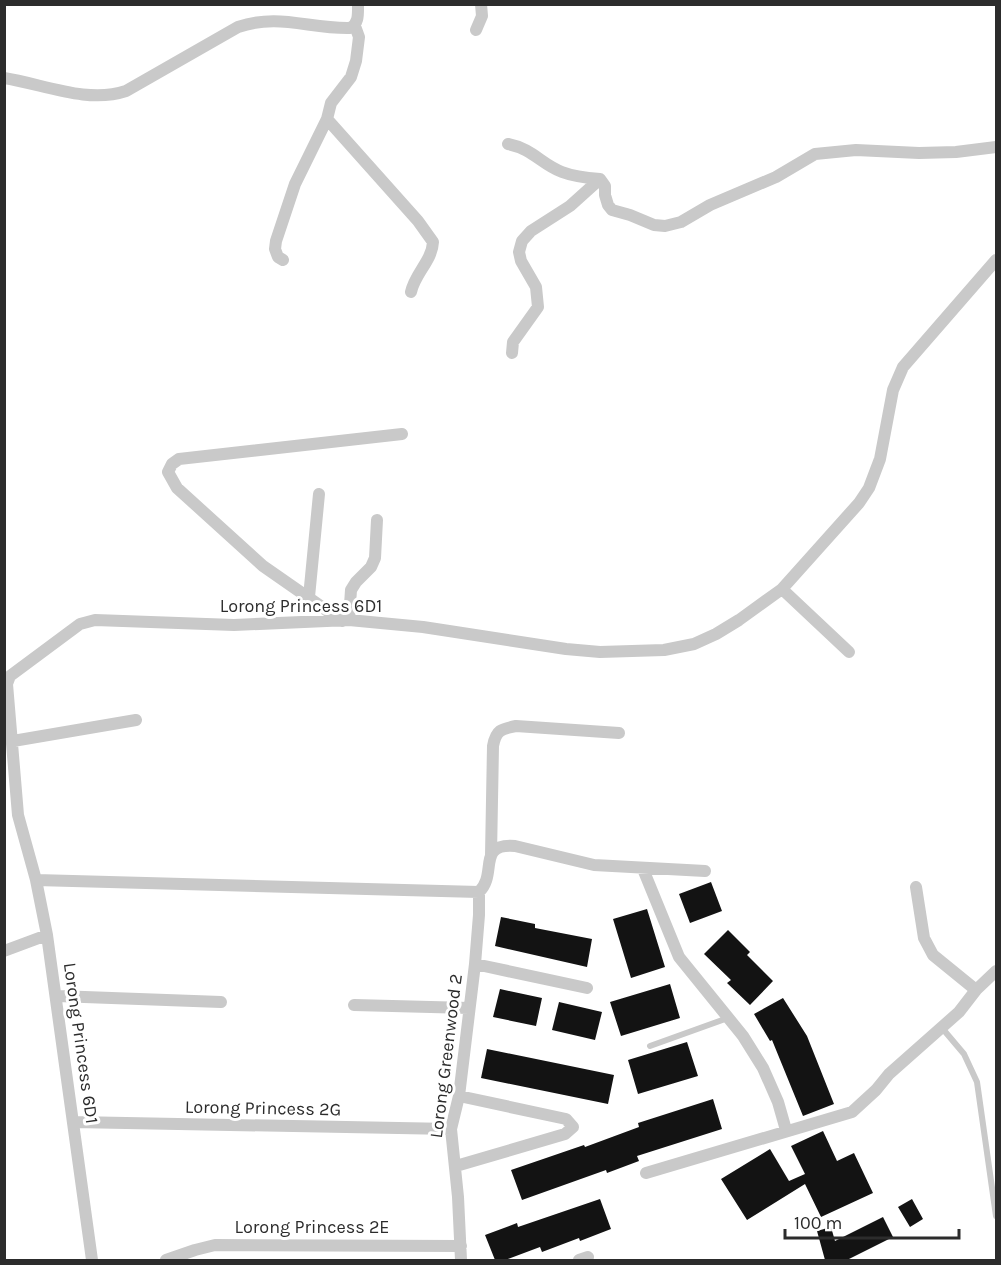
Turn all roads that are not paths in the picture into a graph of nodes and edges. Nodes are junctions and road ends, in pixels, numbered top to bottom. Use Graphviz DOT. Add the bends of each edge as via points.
graph roads {
  1 [pos="358,4"];
  2 [pos="481,4"];
  3 [pos="355,26"];
  4 [pos="476,30"];
  5 [pos="4,78"];
  6 [pos="327,119"];
  7 [pos="508,144"];
  8 [pos="996,147"];
  9 [pos="600,179"];
  10 [pos="284,260"];
  11 [pos="996,260"];
  12 [pos="411,292"];
  13 [pos="512,353"];
  14 [pos="402,434"];
  15 [pos="319,494"];
  16 [pos="377,520"];
  17 [pos="782,589"];
  18 [pos="309,597"];
  19 [pos="346,621"];
  20 [pos="849,652"];
  21 [pos="136,720"];
  22 [pos="619,733"];
  23 [pos="12,741"];
  24 [pos="4,812"];
  25 [pos="18,815"];
  26 [pos="490,855"];
  27 [pos="643,869"];
  28 [pos="705,871"];
  29 [pos="36,880"];
  30 [pos="916,887"];
  31 [pos="479,892"];
  32 [pos="47,934"];
  33 [pos="5,948"];
  34 [pos="475,964"];
  35 [pos="996,971"];
  36 [pos="587,988"];
  37 [pos="975,990"];
  38 [pos="57,996"];
  39 [pos="221,1002"];
  40 [pos="354,1005"];
  41 [pos="469,1008"];
  42 [pos="729,1017"];
  43 [pos="942,1028"];
  44 [pos="650,1046"];
  45 [pos="459,1096"];
  46 [pos="74,1122"];
  47 [pos="451,1130"];
  48 [pos="786,1131"];
  49 [pos="456,1166"];
  50 [pos="646,1173"];
  51 [pos="996,1216"];
  52 [pos="461,1246"];
  53 [pos="206,1247"];
  54 [pos="92,1260"];
  55 [pos="166,1260"];
  56 [pos="202,1260"];
  57 [pos="461,1260"];
  1 -- 3 [label="street"];
  2 -- 4 [label="street" via="482,16"];
  3 -- 5 [label="street" via="254,22 115,94 92,95"];
  3 -- 6 [label="street" via="360,37 356,61 351,77 330,104"];
  6 -- 10 [label="street" via="295,184 276,242 278,257"];
  6 -- 12 [label="street" via="433,242 432,253 413,280"];
  7 -- 9 [label="street" via="532,152 561,172"];
  8 -- 9 [label="street" via="956,152 856,150 816,154 777,177 665,226 612,210"];
  9 -- 13 [label="street" via="522,240 521,261 536,287 538,307 513,342"];
  11 -- 17 [label="street, Lorong Princess 6D1" via="903,367 893,390 880,459 869,488"];
  14 -- 18 [label="street" via="180,459 172,464 168,472 177,488 263,566"];
  15 -- 18 [label="street"];
  16 -- 19 [label="street" via="375,558 351,590"];
  17 -- 19 [label="street, Lorong Princess 6D1" via="716,634 694,644 664,650 566,649 423,627"];
  17 -- 20 [label="street"];
  18 -- 19 [label="street"];
  19 -- 23 [label="street, Lorong Princess 6D1" via="234,625 95,620 80,624 10,676"];
  21 -- 23 [label="street"];
  22 -- 26 [label="street, Lorong Greenwood 2" via="516,726 495,734"];
  23 -- 25 [label="street, Lorong Princess 6D1"];
  24 -- 25 [label="street"];
  25 -- 29 [label="street, Lorong Princess 6D1"];
  26 -- 27 [label="street" via="503,845 594,865"];
  26 -- 31 [label="street, Lorong Greenwood 2" via="486,880"];
  27 -- 28 [label="street"];
  27 -- 42 [label="street" via="679,957"];
  29 -- 31 [label="street"];
  29 -- 32 [label="street, Lorong Princess 6D1"];
  30 -- 37 [label="street" via="924,938 933,955"];
  31 -- 34 [label="street, Lorong Greenwood 2"];
  32 -- 33 [label="street"];
  32 -- 38 [label="street, Lorong Princess 6D1"];
  34 -- 36 [label="street"];
  34 -- 41 [label="street, Lorong Greenwood 2"];
  35 -- 37 [label="street"];
  37 -- 43 [label="street"];
  38 -- 39 [label="street"];
  38 -- 46 [label="street, Lorong Princess 6D1"];
  40 -- 41 [label="street"];
  41 -- 45 [label="street, Lorong Greenwood 2"];
  42 -- 44 [label="lane"];
  42 -- 48 [label="street" via="763,1068"];
  43 -- 48 [label="street" via="852,1112"];
  43 -- 51 [label="lane" via="964,1054 976,1082"];
  45 -- 47 [label="street, Lorong Greenwood 2"];
  45 -- 49 [label="street" via="566,1119 573,1127 565,1134"];
  46 -- 47 [label="street, Lorong Princess 2G"];
  46 -- 54 [label="street, Lorong Princess 6D1"];
  47 -- 49 [label="street, Lorong Greenwood 2"];
  48 -- 50 [label="street"];
  49 -- 52 [label="street, Lorong Greenwood 2"];
  52 -- 53 [label="street, Lorong Princess 2E"];
  52 -- 57 [label="street, Lorong Greenwood 2"];
  53 -- 55 [label="street, Lorong Princess 2E"];
  53 -- 56 [label="street"];
}
